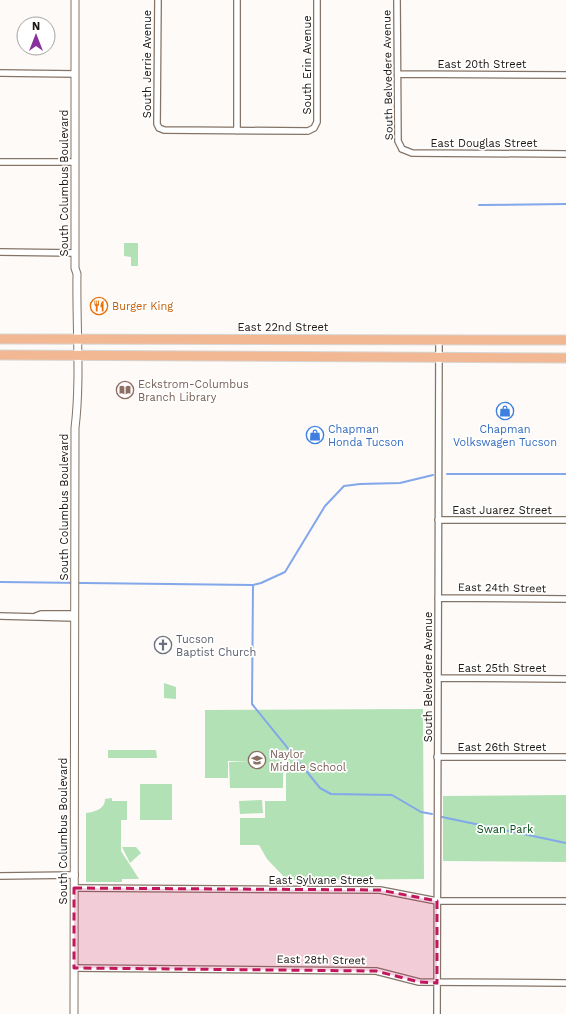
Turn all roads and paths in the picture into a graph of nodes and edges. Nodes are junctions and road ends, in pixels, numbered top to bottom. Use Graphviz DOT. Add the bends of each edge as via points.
graph roads {
  1 [pos="75,0"];
  2 [pos="158,0"];
  3 [pos="237,0"];
  4 [pos="316,0"];
  5 [pos="397,0"];
  6 [pos="0,73"];
  7 [pos="75,74"];
  8 [pos="398,74"];
  9 [pos="566,75"];
  10 [pos="237,131"];
  11 [pos="400,150"];
  12 [pos="566,154"];
  13 [pos="0,162"];
  14 [pos="75,162"];
  15 [pos="0,252"];
  16 [pos="75,252"];
  17 [pos="0,339"];
  18 [pos="77,339"];
  19 [pos="439,339"];
  20 [pos="566,340"];
  21 [pos="0,355"];
  22 [pos="76,355"];
  23 [pos="439,357"];
  24 [pos="566,358"];
  25 [pos="438,520"];
  26 [pos="566,520"];
  27 [pos="438,598"];
  28 [pos="566,599"];
  29 [pos="0,616"];
  30 [pos="75,616"];
  31 [pos="438,678"];
  32 [pos="566,679"];
  33 [pos="438,756"];
  34 [pos="566,757"];
  35 [pos="75,875"];
  36 [pos="0,876"];
  37 [pos="74,888"];
  38 [pos="437,901"];
  39 [pos="566,902"];
  40 [pos="74,968"];
  41 [pos="437,983"];
  42 [pos="566,983"];
  43 [pos="74,1014"];
  44 [pos="437,1014"];
  1 -- 7 [label="street, South Columbus Boulevard"];
  2 -- 10 [label="street, South Jerrie Avenue" via="159,128"];
  3 -- 10 [label="street"];
  4 -- 10 [label="street, South Erin Avenue" via="318,122 314,130"];
  5 -- 8 [label="street, South Belvedere Avenue"];
  6 -- 7 [label="street"];
  7 -- 14 [label="street, South Columbus Boulevard"];
  8 -- 9 [label="street, East 20th Street"];
  8 -- 11 [label="street, South Belvedere Avenue"];
  11 -- 12 [label="street, East Douglas Street" via="412,153"];
  13 -- 14 [label="street"];
  14 -- 16 [label="street, South Columbus Boulevard"];
  15 -- 16 [label="street"];
  16 -- 18 [label="street, South Columbus Boulevard"];
  17 -- 18 [label="main road, East 22nd Street"];
  18 -- 19 [label="main road, East 22nd Street"];
  18 -- 22 [label="street, South Columbus Boulevard"];
  19 -- 20 [label="main road, East 22nd Street"];
  19 -- 23 [label="street, South Belvedere Avenue"];
  21 -- 22 [label="main road"];
  22 -- 23 [label="main road"];
  22 -- 30 [label="street, South Columbus Boulevard"];
  23 -- 24 [label="main road"];
  23 -- 25 [label="street, South Belvedere Avenue"];
  25 -- 26 [label="street, East Juarez Street"];
  25 -- 27 [label="street, South Belvedere Avenue"];
  27 -- 28 [label="street, East 24th Street"];
  27 -- 31 [label="street, South Belvedere Avenue"];
  29 -- 30 [label="street"];
  30 -- 35 [label="street, South Columbus Boulevard"];
  31 -- 32 [label="street, East 25th Street"];
  31 -- 33 [label="street, South Belvedere Avenue"];
  33 -- 34 [label="street, East 26th Street"];
  33 -- 38 [label="street, South Belvedere Avenue"];
  35 -- 36 [label="street"];
  35 -- 37 [label="street, South Columbus Boulevard"];
  37 -- 38 [label="street, East Sylvane Street" via="380,890"];
  37 -- 40 [label="street, South Columbus Boulevard"];
  38 -- 39 [label="street, East Sylvane Street"];
  38 -- 41 [label="street, South Belvedere Avenue"];
  40 -- 41 [label="street, East 28th Street" via="376,971 419,982"];
  40 -- 43 [label="street, South Columbus Boulevard"];
  41 -- 42 [label="street, East 28th Street"];
  41 -- 44 [label="street, South Belvedere Avenue"];
}
